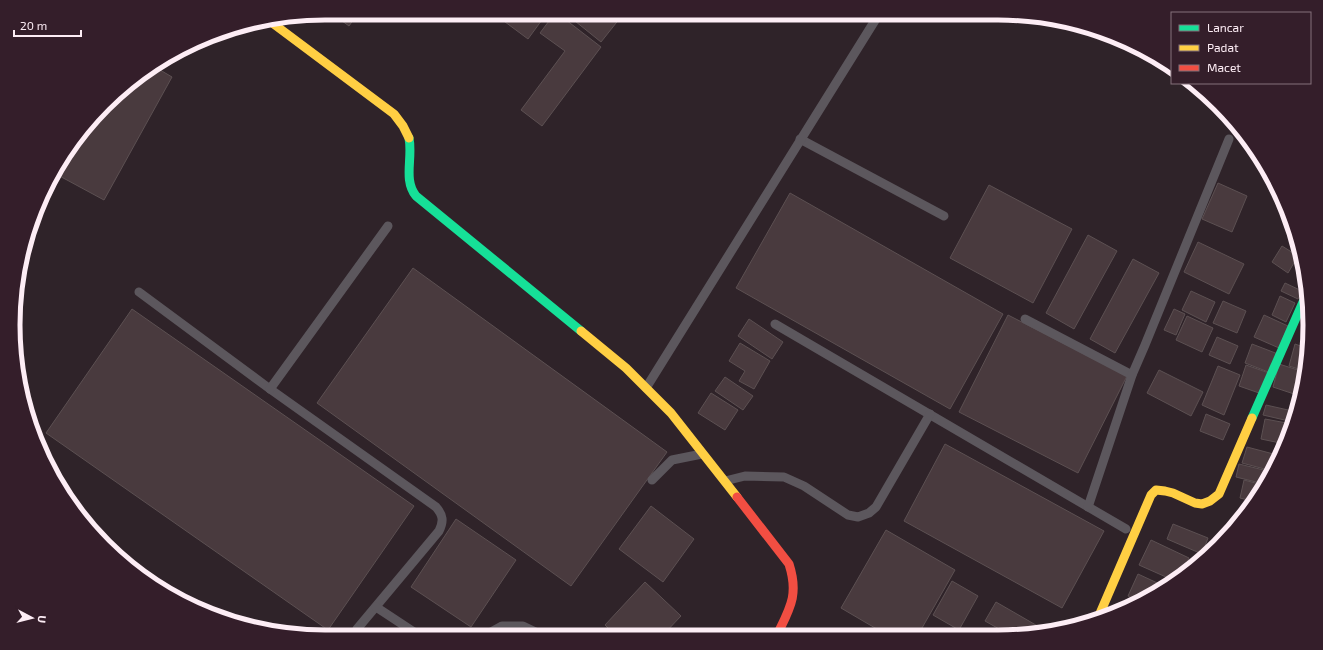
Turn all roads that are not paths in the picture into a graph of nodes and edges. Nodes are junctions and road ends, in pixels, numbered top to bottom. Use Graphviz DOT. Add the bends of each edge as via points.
graph roads {
  1 [pos="875,20"];
  2 [pos="274,25"];
  3 [pos="1229,139"];
  4 [pos="800,140"];
  5 [pos="944,216"];
  6 [pos="388,226"];
  7 [pos="139,292"];
  8 [pos="1302,304"];
  9 [pos="1026,319"];
  10 [pos="775,324"];
  11 [pos="1132,375"];
  12 [pos="646,388"];
  13 [pos="270,389"];
  14 [pos="930,414"];
  15 [pos="703,453"];
  16 [pos="652,480"];
  17 [pos="725,480"];
  18 [pos="1088,507"];
  19 [pos="1126,529"];
  20 [pos="376,607"];
  21 [pos="1100,612"];
  22 [pos="357,629"];
  23 [pos="411,630"];
  24 [pos="495,630"];
  25 [pos="531,630"];
  26 [pos="779,630"];
  1 -- 4 [label="lane"];
  2 -- 12 [label="street" via="394,114 405,126 411,150 410,187 417,196 626,368"];
  3 -- 11 [label="lane"];
  4 -- 5 [label="lane"];
  4 -- 12 [label="lane"];
  6 -- 13 [label="lane"];
  7 -- 13 [label="lane"];
  8 -- 21 [label="street" via="1219,494 1206,504 1196,504 1164,490 1156,490 1151,495"];
  9 -- 11 [label="lane"];
  10 -- 14 [label="lane"];
  11 -- 18 [label="lane"];
  12 -- 15 [label="street" via="671,413"];
  13 -- 20 [label="lane" via="436,508 442,516 439,531"];
  14 -- 17 [label="lane" via="876,507 858,517 848,515 804,486 784,477 745,476"];
  14 -- 18 [label="lane"];
  15 -- 16 [label="lane" via="672,460"];
  15 -- 17 [label="street"];
  17 -- 26 [label="street" via="789,564 794,575 793,600"];
  18 -- 19 [label="lane"];
  20 -- 22 [label="lane"];
  20 -- 23 [label="lane"];
  24 -- 25 [label="lane" via="502,626 523,626"];
}
